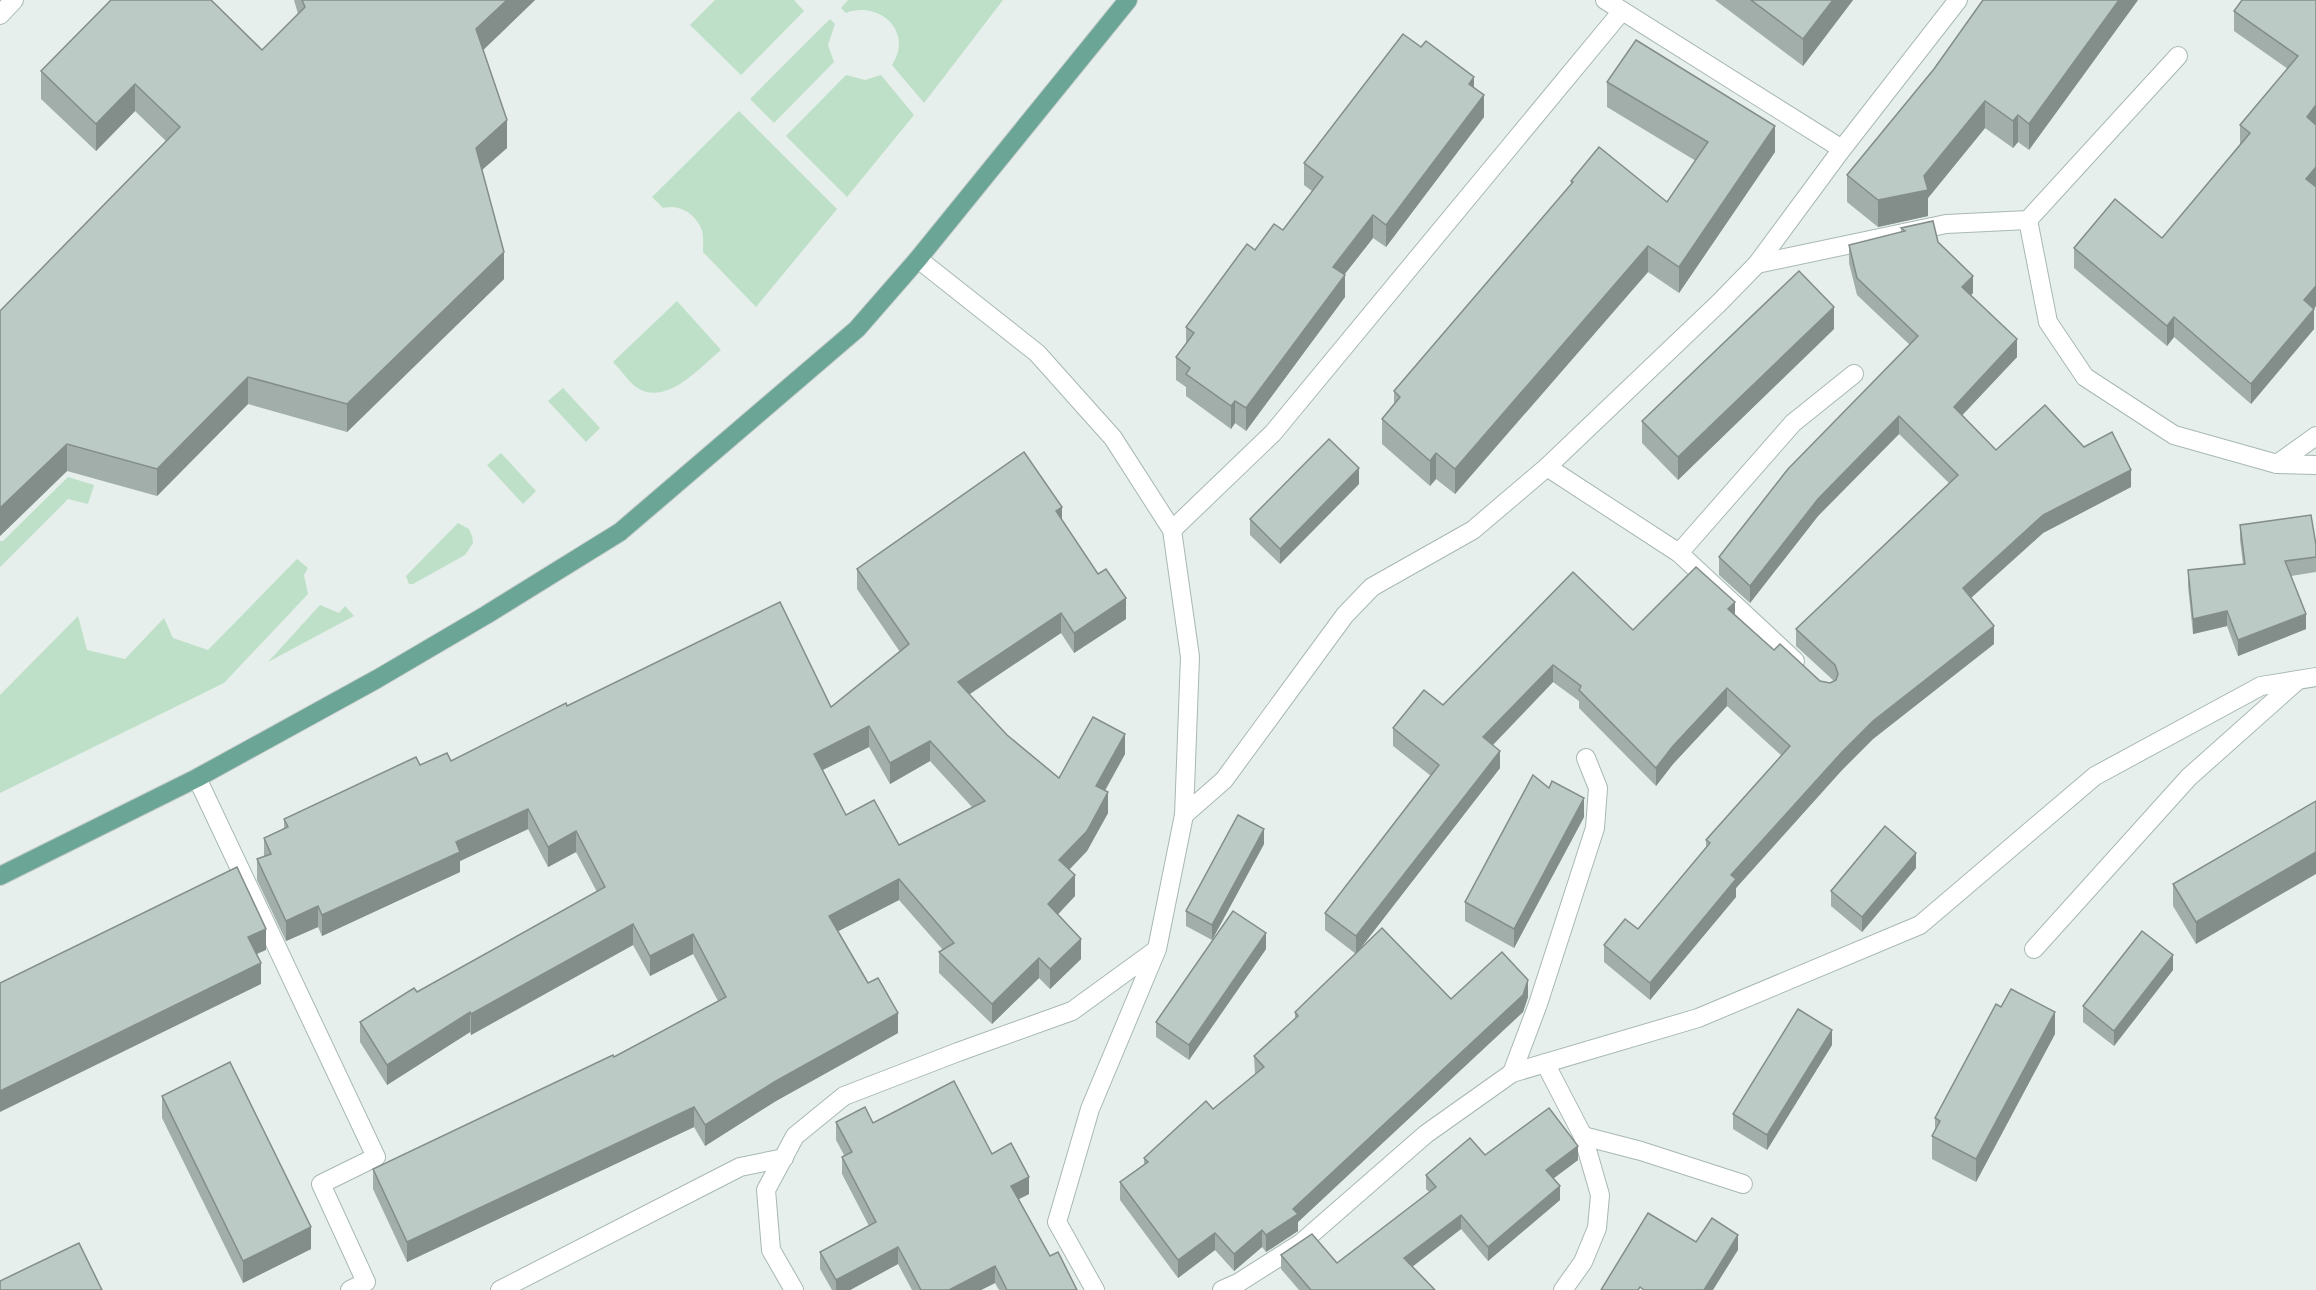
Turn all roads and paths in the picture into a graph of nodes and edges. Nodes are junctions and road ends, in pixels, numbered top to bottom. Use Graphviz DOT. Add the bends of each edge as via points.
graph roads {
  1 [pos="14,0"];
  2 [pos="1128,0"];
  3 [pos="1605,0"];
  4 [pos="1958,0"];
  5 [pos="1622,11"];
  6 [pos="0,15"];
  7 [pos="2178,56"];
  8 [pos="1842,148"];
  9 [pos="2028,220"];
  10 [pos="918,259"];
  11 [pos="1757,264"];
  12 [pos="1854,374"];
  13 [pos="2316,436"];
  14 [pos="2277,464"];
  15 [pos="2316,465"];
  16 [pos="1547,467"];
  17 [pos="1172,530"];
  18 [pos="1679,552"];
  19 [pos="1810,674"];
  20 [pos="2307,678"];
  21 [pos="1586,758"];
  22 [pos="197,778"];
  23 [pos="1184,815"];
  24 [pos="0,876"];
  25 [pos="2034,949"];
  26 [pos="1157,950"];
  27 [pos="1545,1063"];
  28 [pos="1512,1073"];
  29 [pos="1583,1136"];
  30 [pos="784,1158"];
  31 [pos="1743,1184"];
  32 [pos="350,1290"];
  33 [pos="500,1290"];
  34 [pos="794,1290"];
  35 [pos="1095,1290"];
  36 [pos="1222,1290"];
  37 [pos="1563,1290"];
  1 -- 6 [label="street"];
  2 -- 10 [label="main road"];
  3 -- 5 [label="street"];
  4 -- 8 [label="street"];
  5 -- 8 [label="street"];
  5 -- 17 [label="street" via="1273,433"];
  7 -- 9 [label="street"];
  8 -- 11 [label="street"];
  9 -- 11 [label="street" via="1946,224"];
  9 -- 14 [label="street" via="2048,322 2085,377 2174,435"];
  10 -- 17 [label="street" via="1037,353 1113,438"];
  10 -- 22 [label="main road" via="857,329 620,532 446,638"];
  11 -- 16 [label="street"];
  12 -- 18 [label="street" via="1792,423"];
  13 -- 14 [label="street"];
  14 -- 15 [label="street"];
  16 -- 18 [label="street"];
  16 -- 23 [label="street" via="1473,530 1372,587 1346,615 1224,780"];
  17 -- 23 [label="street" via="1190,657"];
  18 -- 19 [label="street"];
  20 -- 25 [label="street" via="2189,777"];
  20 -- 27 [label="street" via="2261,686 2095,776 1920,924 1698,1018"];
  21 -- 28 [label="street" via="1598,788 1595,828"];
  22 -- 24 [label="main road"];
  22 -- 32 [label="street" via="376,1157 321,1184 366,1282"];
  23 -- 26 [label="street"];
  26 -- 30 [label="street" via="1072,1011 844,1096 795,1136"];
  26 -- 35 [label="street" via="1089,1109 1057,1222"];
  27 -- 28 [label="street"];
  27 -- 29 [label="street"];
  28 -- 36 [label="street" via="1426,1134 1301,1243 1238,1284"];
  29 -- 31 [label="street"];
  29 -- 37 [label="street" via="1600,1195 1597,1228 1583,1262"];
  30 -- 33 [label="street" via="740,1167"];
  30 -- 34 [label="street" via="766,1190 771,1250"];
}
